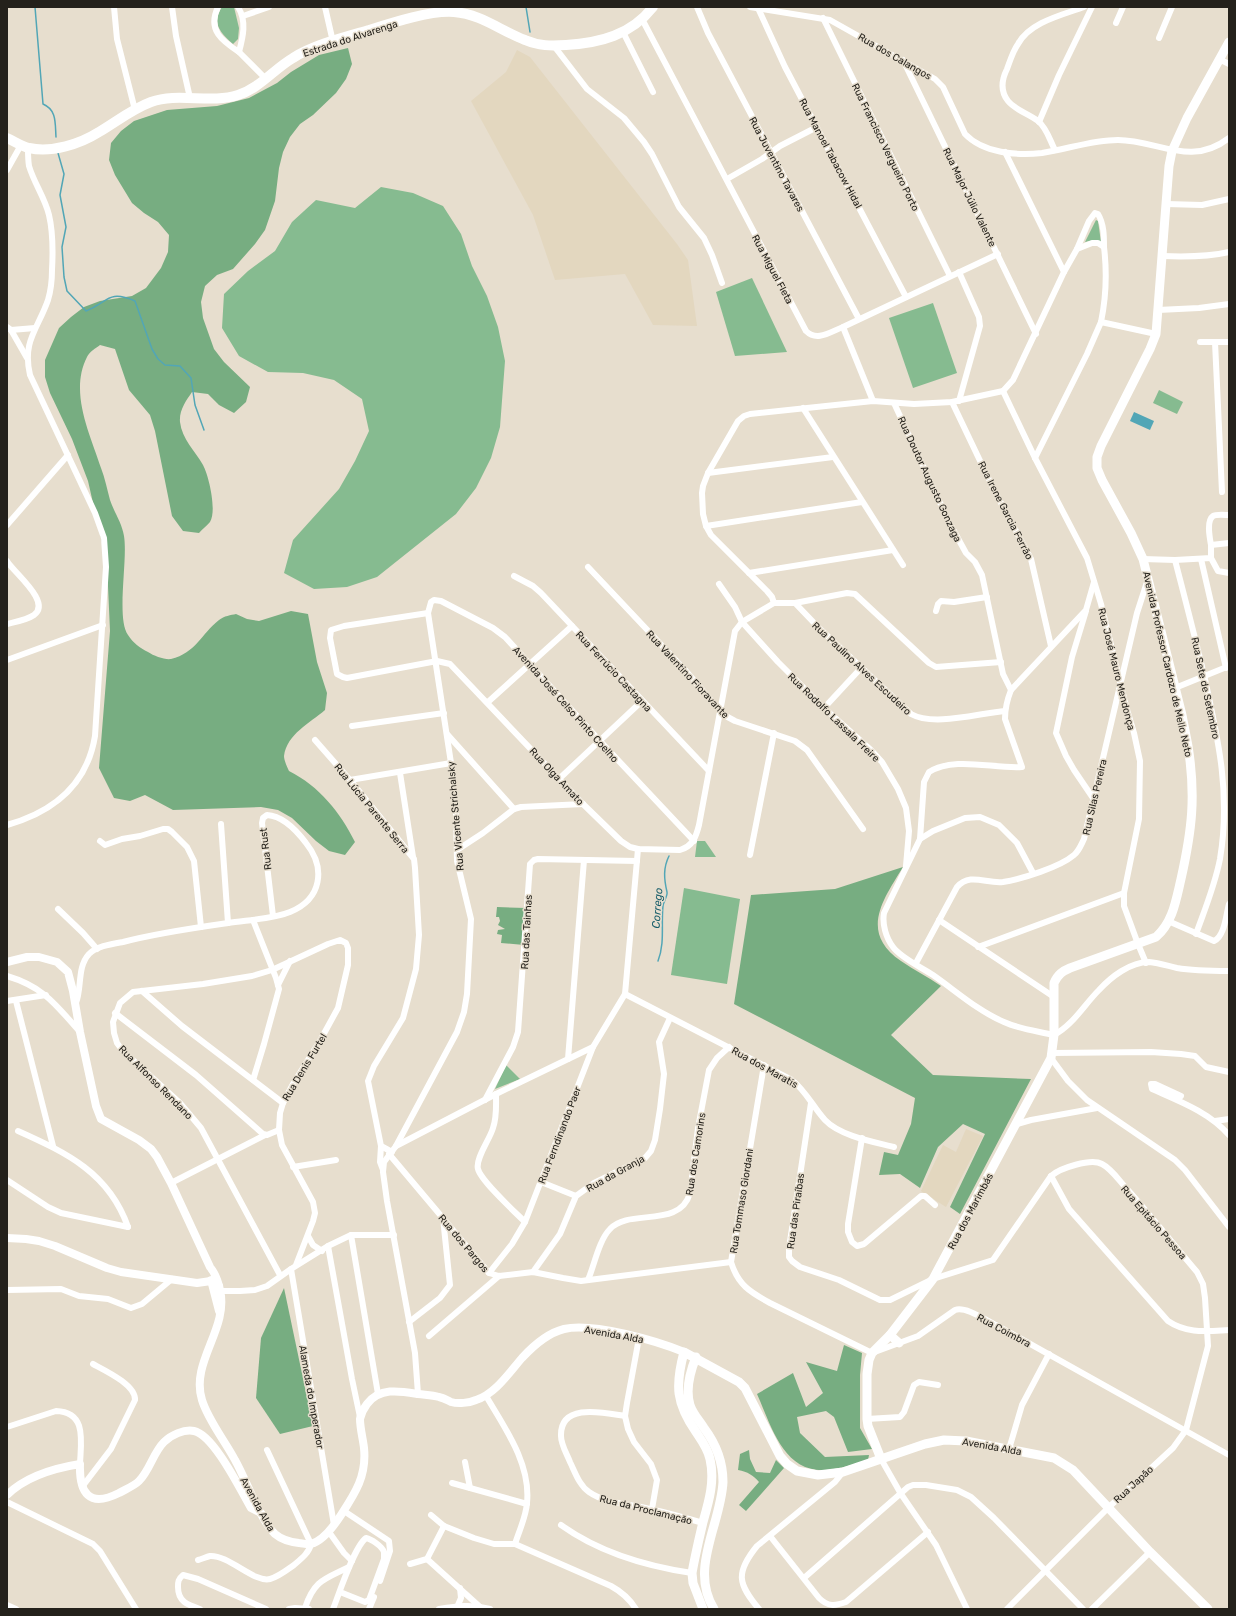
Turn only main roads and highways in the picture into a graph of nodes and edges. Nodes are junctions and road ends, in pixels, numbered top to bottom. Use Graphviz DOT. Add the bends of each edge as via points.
graph roads {
  1 [pos="653,7"];
  2 [pos="432,9"];
  3 [pos="1229,42"];
  4 [pos="7,138"];
  5 [pos="1052,1055"];
  6 [pos="890,1335"];
  7 [pos="900,1343"];
  8 [pos="696,1357"];
  9 [pos="881,1459"];
  10 [pos="703,1609"];
  11 [pos="714,1609"];
  12 [pos="1208,1609"];
  1 -- 2 [label="main road, Estrada do Alvarenga" via="637,24 598,42 554,46 531,43 474,16"];
  2 -- 4 [label="main road, Estrada do Alvarenga" via="304,51 291,58 255,87 236,95 152,102 84,141 47,150 25,147"];
  3 -- 5 [label="main road, Avenida Professor Cardozo de Mello Neto" via="1182,127 1172,151 1156,334 1097,457 1097,468 1102,480 1143,559 1175,688 1191,762 1193,811 1190,836 1176,900 1161,933 1138,944 1062,971 1056,978"];
  5 -- 6 [label="main road, Rua dos Marimbás" via="933,1279"];
  6 -- 7 [label="main road"];
  6 -- 9 [label="main road, Rua dos Marimbás" via="872,1353 867,1365 868,1426"];
  8 -- 9 [label="main road, Avenida Alda" via="745,1388 775,1449 787,1464 797,1471 818,1475 843,1472"];
  8 -- 10 [label="main road, Avenida Alda" via="684,1352 678,1395 687,1419 705,1445 712,1473 710,1498 692,1573"];
  8 -- 11 [label="main road" via="689,1377 689,1404 713,1441 722,1467 721,1497 704,1574 705,1589"];
  9 -- 12 [label="main road, Avenida Alda" via="944,1440 966,1441 1048,1456 1060,1461 1073,1470"];
}
